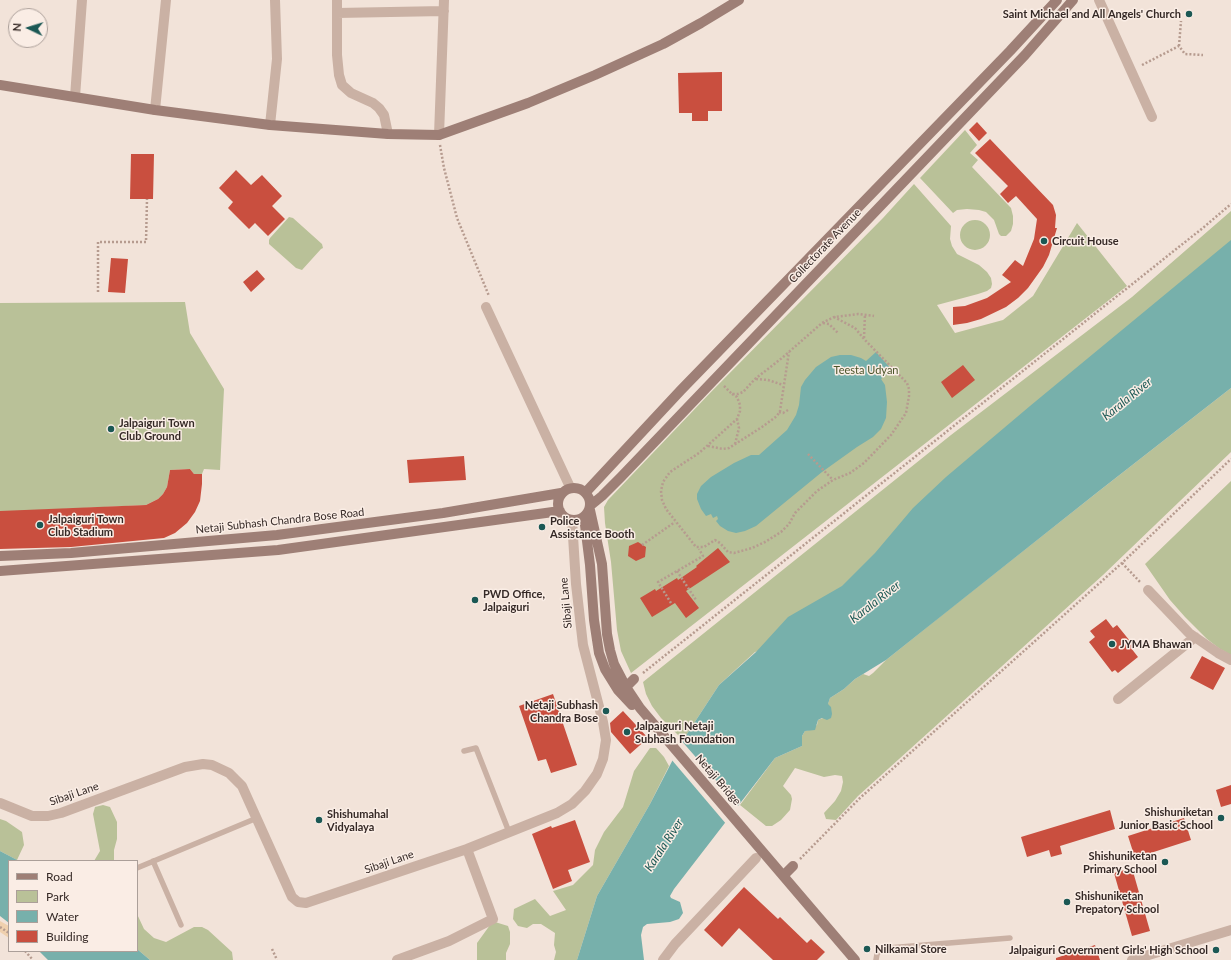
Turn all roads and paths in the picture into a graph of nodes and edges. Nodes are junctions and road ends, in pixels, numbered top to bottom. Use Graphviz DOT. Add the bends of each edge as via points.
graph roads {
  1 [pos="82,0"];
  2 [pos="166,0"];
  3 [pos="275,0"];
  4 [pos="338,0"];
  5 [pos="444,0"];
  6 [pos="739,0"];
  7 [pos="1057,0"];
  8 [pos="1072,0"];
  9 [pos="1099,0"];
  10 [pos="444,11"];
  11 [pos="337,13"];
  12 [pos="1181,21"];
  13 [pos="1179,46"];
  14 [pos="1203,55"];
  15 [pos="1130,71"];
  16 [pos="0,85"];
  17 [pos="75,97"];
  18 [pos="155,110"];
  19 [pos="1152,117"];
  20 [pos="270,125"];
  21 [pos="388,134"];
  22 [pos="439,135"];
  23 [pos="901,163"];
  24 [pos="911,173"];
  25 [pos="146,199"];
  26 [pos="1231,204"];
  27 [pos="778,289"];
  28 [pos="98,292"];
  29 [pos="790,300"];
  30 [pos="488,312"];
  31 [pos="865,314"];
  32 [pos="874,316"];
  33 [pos="834,317"];
  34 [pos="822,323"];
  35 [pos="838,333"];
  36 [pos="864,339"];
  37 [pos="789,352"];
  38 [pos="755,379"];
  39 [pos="719,380"];
  40 [pos="783,385"];
  41 [pos="732,394"];
  42 [pos="788,410"];
  43 [pos="779,412"];
  44 [pos="737,419"];
  45 [pos="735,444"];
  46 [pos="707,446"];
  47 [pos="808,454"];
  48 [pos="1231,460"];
  49 [pos="833,480"];
  50 [pos="570,488"];
  51 [pos="586,492"];
  52 [pos="561,493"];
  53 [pos="560,511"];
  54 [pos="588,511"];
  55 [pos="572,520"];
  56 [pos="674,522"];
  57 [pos="642,544"];
  58 [pos="698,548"];
  59 [pos="0,556"];
  60 [pos="1122,563"];
  61 [pos="677,571"];
  62 [pos="4,573"];
  63 [pos="1148,590"];
  64 [pos="696,600"];
  65 [pos="671,603"];
  66 [pos="1195,638"];
  67 [pos="1231,660"];
  68 [pos="634,679"];
  69 [pos="626,686"];
  70 [pos="1118,699"];
  71 [pos="663,735"];
  72 [pos="464,752"];
  73 [pos="0,803"];
  74 [pos="257,818"];
  75 [pos="508,832"];
  76 [pos="467,849"];
  77 [pos="756,858"];
  78 [pos="153,862"];
  79 [pos="793,866"];
  80 [pos="138,868"];
  81 [pos="784,875"];
  82 [pos="181,925"];
  83 [pos="1231,930"];
  84 [pos="1010,938"];
  85 [pos="272,949"];
  86 [pos="26,952"];
  87 [pos="33,960"];
  88 [pos="277,960"];
  89 [pos="397,960"];
  90 [pos="663,960"];
  91 [pos="855,960"];
  92 [pos="876,960"];
  93 [pos="1132,960"];
  1 -- 17 [label="street"];
  2 -- 18 [label="street"];
  3 -- 20 [label="street" via="277,60"];
  4 -- 11 [label="street"];
  5 -- 10 [label="street"];
  6 -- 22 [label="street" via="663,44 528,103"];
  7 -- 23 [label="street, Collectorate Avenue"];
  8 -- 24 [label="street, Collectorate Avenue" via="1025,55"];
  9 -- 15 [label="street"];
  10 -- 11 [label="street"];
  10 -- 22 [label="street"];
  11 -- 21 [label="street" via="338,75 342,85 351,93 380,108"];
  12 -- 13 [label="path"];
  13 -- 14 [label="path" via="1185,54"];
  13 -- 15 [label="path"];
  15 -- 19 [label="street"];
  16 -- 17 [label="street"];
  17 -- 18 [label="street"];
  18 -- 20 [label="street"];
  20 -- 21 [label="street"];
  21 -- 22 [label="street"];
  22 -- 30 [label="path" via="444,168 457,218 489,295"];
  23 -- 24 [label="street"];
  23 -- 27 [label="street, Collectorate Avenue"];
  24 -- 29 [label="street, Collectorate Avenue"];
  25 -- 28 [label="path" via="146,242 98,242"];
  26 -- 68 [label="path"];
  27 -- 29 [label="street"];
  27 -- 51 [label="street, Collectorate Avenue"];
  29 -- 39 [label="street, Collectorate Avenue"];
  30 -- 50 [label="street"];
  31 -- 32 [label="path"];
  31 -- 33 [label="path"];
  31 -- 36 [label="path"];
  33 -- 34 [label="path"];
  33 -- 36 [label="path" via="855,328"];
  34 -- 35 [label="path" via="829,324"];
  34 -- 37 [label="path"];
  36 -- 49 [label="path" via="906,382 909,389 909,405 882,446 850,473"];
  37 -- 38 [label="path"];
  37 -- 40 [label="path"];
  38 -- 40 [label="path"];
  38 -- 41 [label="path" via="743,392"];
  39 -- 41 [label="path"];
  39 -- 54 [label="street, Collectorate Avenue"];
  40 -- 43 [label="path"];
  41 -- 44 [label="path" via="739,401"];
  42 -- 43 [label="path"];
  43 -- 45 [label="path" via="776,417"];
  44 -- 45 [label="path" via="739,428"];
  44 -- 46 [label="path"];
  45 -- 46 [label="path" via="723,449"];
  46 -- 56 [label="path" via="670,472 663,482 662,500"];
  47 -- 49 [label="path"];
  48 -- 60 [label="path"];
  49 -- 58 [label="path" via="806,501 781,532 765,542 734,553 728,552 715,540"];
  50 -- 51 [label="street" via="576,487"];
  50 -- 52 [label="street"];
  51 -- 54 [label="street" via="591,500"];
  52 -- 53 [label="street" via="558,502"];
  52 -- 59 [label="street, Netaji Subhash Chandra Bose Road" via="443,513 277,535 71,553"];
  53 -- 55 [label="street" via="563,516"];
  53 -- 62 [label="street" via="278,550"];
  54 -- 55 [label="street" via="580,519"];
  54 -- 69 [label="street" via="602,564 610,650 614,664"];
  54 -- 71 [label="street" via="594,620 599,653 618,690"];
  55 -- 75 [label="street, Sibaji Lane" via="580,627 603,722 606,740 603,759 585,792 572,804 557,813"];
  56 -- 57 [label="path"];
  56 -- 58 [label="path"];
  58 -- 61 [label="path" via="703,556"];
  60 -- 63 [label="path"];
  60 -- 79 [label="path" via="860,798"];
  61 -- 64 [label="path"];
  61 -- 65 [label="path" via="658,582"];
  63 -- 66 [label="street"];
  66 -- 67 [label="street"];
  66 -- 70 [label="street"];
  68 -- 69 [label="street"];
  69 -- 71 [label="street" via="640,708"];
  71 -- 81 [label="street, Netaji Bridge"];
  72 -- 75 [label="lane" via="476,748"];
  73 -- 74 [label="street, Sibaji Lane" via="32,816 48,816 185,766 203,764 222,769 236,779 246,793"];
  74 -- 76 [label="street, Sibaji Lane" via="292,897 301,903"];
  74 -- 78 [label="lane"];
  75 -- 76 [label="street, Sibaji Lane"];
  76 -- 89 [label="street" via="494,919 449,941"];
  77 -- 90 [label="street"];
  78 -- 80 [label="lane"];
  78 -- 82 [label="lane"];
  79 -- 81 [label="street"];
  81 -- 91 [label="street, Netaji Bridge"];
  83 -- 93 [label="street"];
  84 -- 92 [label="lane" via="881,949"];
  85 -- 88 [label="path"];
  86 -- 87 [label="path"];
}
